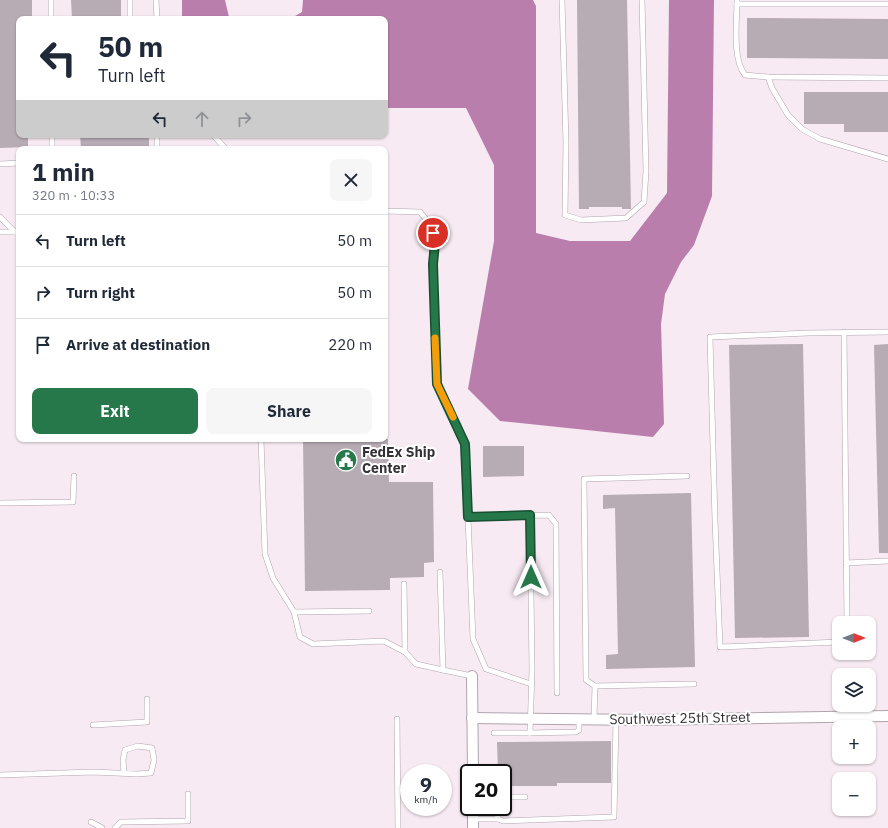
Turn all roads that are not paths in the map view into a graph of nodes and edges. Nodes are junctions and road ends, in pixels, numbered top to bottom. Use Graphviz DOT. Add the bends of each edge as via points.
graph roads {
  1 [pos="51,0"];
  2 [pos="130,0"];
  3 [pos="156,0"];
  4 [pos="562,0"];
  5 [pos="642,0"];
  6 [pos="737,2"];
  7 [pos="888,4"];
  8 [pos="51,16"];
  9 [pos="130,16"];
  10 [pos="157,16"];
  11 [pos="768,77"];
  12 [pos="888,78"];
  13 [pos="216,138"];
  14 [pos="223,146"];
  15 [pos="888,159"];
  16 [pos="16,163"];
  17 [pos="0,164"];
  18 [pos="388,211"];
  19 [pos="0,216"];
  20 [pos="16,231"];
  21 [pos="0,232"];
  22 [pos="16,232"];
  23 [pos="844,332"];
  24 [pos="888,332"];
  25 [pos="261,442"];
  26 [pos="74,476"];
  27 [pos="688,476"];
  28 [pos="0,503"];
  29 [pos="530,515"];
  30 [pos="468,517"];
  31 [pos="888,561"];
  32 [pos="846,563"];
  33 [pos="440,572"];
  34 [pos="404,584"];
  35 [pos="369,611"];
  36 [pos="294,612"];
  37 [pos="847,616"];
  38 [pos="832,642"];
  39 [pos="405,652"];
  40 [pos="443,670"];
  41 [pos="472,676"];
  42 [pos="531,684"];
  43 [pos="694,684"];
  44 [pos="595,686"];
  45 [pos="557,692"];
  46 [pos="147,699"];
  47 [pos="888,716"];
  48 [pos="472,718"];
  49 [pos="530,718"];
  50 [pos="396,719"];
  51 [pos="579,719"];
  52 [pos="594,719"];
  53 [pos="616,719"];
  54 [pos="93,725"];
  55 [pos="494,733"];
  56 [pos="530,733"];
  57 [pos="472,764"];
  58 [pos="124,773"];
  59 [pos="0,774"];
  60 [pos="188,794"];
  61 [pos="512,797"];
  62 [pos="525,797"];
  63 [pos="498,819"];
  64 [pos="91,822"];
  65 [pos="473,824"];
  66 [pos="102,828"];
  67 [pos="115,828"];
  68 [pos="398,828"];
  1 -- 8 [label="lane"];
  2 -- 9 [label="lane"];
  3 -- 10 [label="lane"];
  4 -- 5 [label="lane" via="566,142 565,215 581,220 626,218 644,202 646,171"];
  6 -- 7 [label="lane"];
  6 -- 11 [label="lane" via="739,65 745,75"];
  11 -- 12 [label="lane"];
  11 -- 15 [label="lane" via="788,115 802,129 820,139"];
  13 -- 14 [label="lane"];
  16 -- 17 [label="lane"];
  18 -- 30 [label="lane" via="420,212 430,224 435,243 433,264 437,384 465,444"];
  19 -- 20 [label="lane"];
  21 -- 22 [label="lane"];
  23 -- 24 [label="lane"];
  23 -- 32 [label="lane"];
  23 -- 38 [label="lane" via="710,337 720,647"];
  25 -- 36 [label="lane" via="265,554 273,578"];
  26 -- 28 [label="lane" via="73,502"];
  27 -- 44 [label="lane" via="584,479 586,680"];
  29 -- 30 [label="lane"];
  29 -- 42 [label="lane"];
  29 -- 45 [label="lane" via="549,515 556,524"];
  30 -- 42 [label="lane" via="472,639 486,669"];
  31 -- 32 [label="lane"];
  32 -- 37 [label="lane"];
  33 -- 40 [label="lane"];
  34 -- 39 [label="lane"];
  35 -- 36 [label="lane"];
  36 -- 39 [label="lane" via="300,637 313,644 384,641"];
  39 -- 40 [label="lane" via="416,664"];
  40 -- 41 [label="lane"];
  41 -- 48 [label="street"];
  42 -- 49 [label="lane"];
  43 -- 44 [label="lane"];
  44 -- 52 [label="lane"];
  46 -- 54 [label="lane" via="147,722"];
  47 -- 53 [label="street, Southwest 25th Street"];
  48 -- 49 [label="street, Southwest 25th Street"];
  48 -- 57 [label="street"];
  49 -- 51 [label="street, Southwest 25th Street"];
  49 -- 56 [label="lane"];
  50 -- 68 [label="lane"];
  51 -- 52 [label="street, Southwest 25th Street"];
  51 -- 56 [label="lane" via="579,730 576,732"];
  52 -- 53 [label="street, Southwest 25th Street"];
  53 -- 63 [label="lane" via="614,817 503,821"];
  55 -- 56 [label="lane"];
  58 -- 58 [label="lane" via="151,773 154,760 152,748 138,746 125,750"];
  58 -- 59 [label="lane"];
  60 -- 67 [label="lane" via="188,821 121,822"];
  61 -- 62 [label="lane"];
  63 -- 65 [label="lane"];
  64 -- 66 [label="lane"];
}
